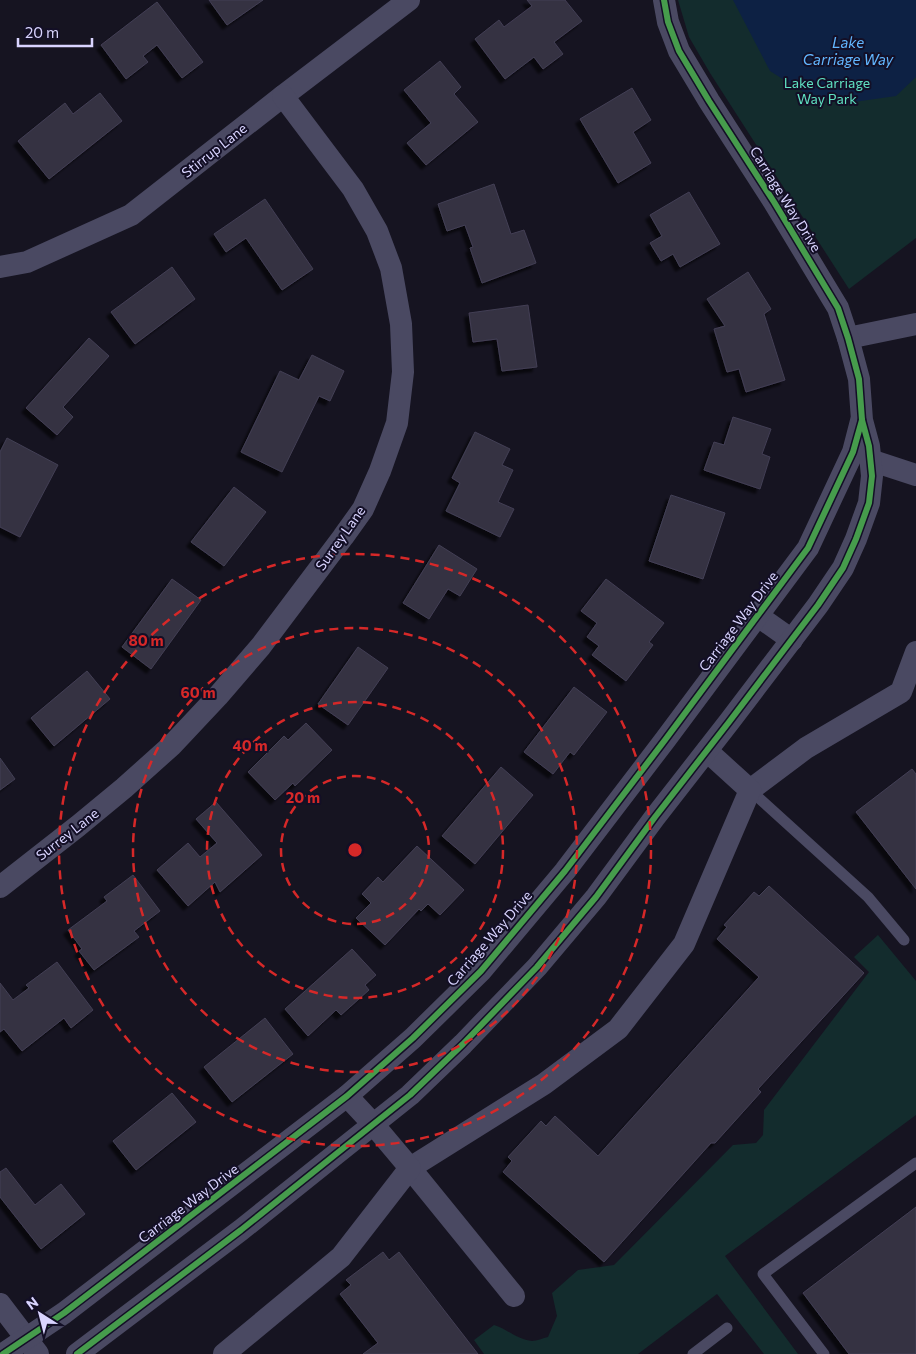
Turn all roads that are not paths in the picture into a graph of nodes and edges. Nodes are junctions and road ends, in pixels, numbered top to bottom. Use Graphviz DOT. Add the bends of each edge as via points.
graph roads {
  1 [pos="409,0"];
  2 [pos="664,0"];
  3 [pos="283,96"];
  4 [pos="0,267"];
  5 [pos="916,324"];
  6 [pos="848,338"];
  7 [pos="862,420"];
  8 [pos="870,460"];
  9 [pos="916,474"];
  10 [pos="758,616"];
  11 [pos="792,640"];
  12 [pos="916,652"];
  13 [pos="707,750"];
  14 [pos="750,790"];
  15 [pos="0,887"];
  16 [pos="904,940"];
  17 [pos="481,971"];
  18 [pos="508,996"];
  19 [pos="347,1096"];
  20 [pos="373,1124"];
  21 [pos="916,1163"];
  22 [pos="410,1168"];
  23 [pos="514,1296"];
  24 [pos="0,1304"];
  25 [pos="727,1328"];
  26 [pos="32,1346"];
  27 [pos="3,1354"];
  28 [pos="77,1354"];
  29 [pos="224,1354"];
  30 [pos="693,1354"];
  31 [pos="824,1354"];
  1 -- 3 [label="street, Stirrup Lane"];
  2 -- 6 [label="street, Carriage Way Drive" via="679,51 838,308"];
  3 -- 4 [label="street, Stirrup Lane" via="132,214 27,262"];
  3 -- 15 [label="street, Surrey Lane" via="362,202 391,268 401,324 403,372 397,423 380,471 363,509 343,537 261,646 218,696 172,745 124,788"];
  5 -- 6 [label="street"];
  6 -- 7 [label="street, Carriage Way Drive" via="859,379"];
  7 -- 8 [label="street, Carriage Way Drive"];
  7 -- 10 [label="street, Carriage Way Drive" via="853,452 808,548"];
  8 -- 9 [label="street"];
  8 -- 11 [label="street, Carriage Way Drive" via="869,503 843,568"];
  10 -- 11 [label="street, Carriage Way Drive"];
  10 -- 17 [label="street, Carriage Way Drive" via="565,871"];
  11 -- 13 [label="street, Carriage Way Drive"];
  12 -- 14 [label="street" via="902,692 806,748"];
  13 -- 14 [label="street"];
  13 -- 18 [label="street, Carriage Way Drive" via="596,897"];
  14 -- 16 [label="lane" via="868,897"];
  14 -- 22 [label="street" via="684,944 618,1029 544,1084"];
  17 -- 18 [label="street, Carriage Way Drive"];
  17 -- 19 [label="street, Carriage Way Drive" via="413,1038"];
  18 -- 20 [label="street, Carriage Way Drive" via="423,1082"];
  19 -- 20 [label="street"];
  19 -- 26 [label="street, Carriage Way Drive" via="64,1312"];
  20 -- 22 [label="street"];
  20 -- 28 [label="street, Carriage Way Drive" via="241,1230"];
  21 -- 31 [label="lane" via="764,1274"];
  22 -- 23 [label="street"];
  22 -- 29 [label="street" via="341,1257"];
  24 -- 26 [label="street"];
  25 -- 30 [label="lane"];
  26 -- 27 [label="street, Carriage Way Drive"];
}
